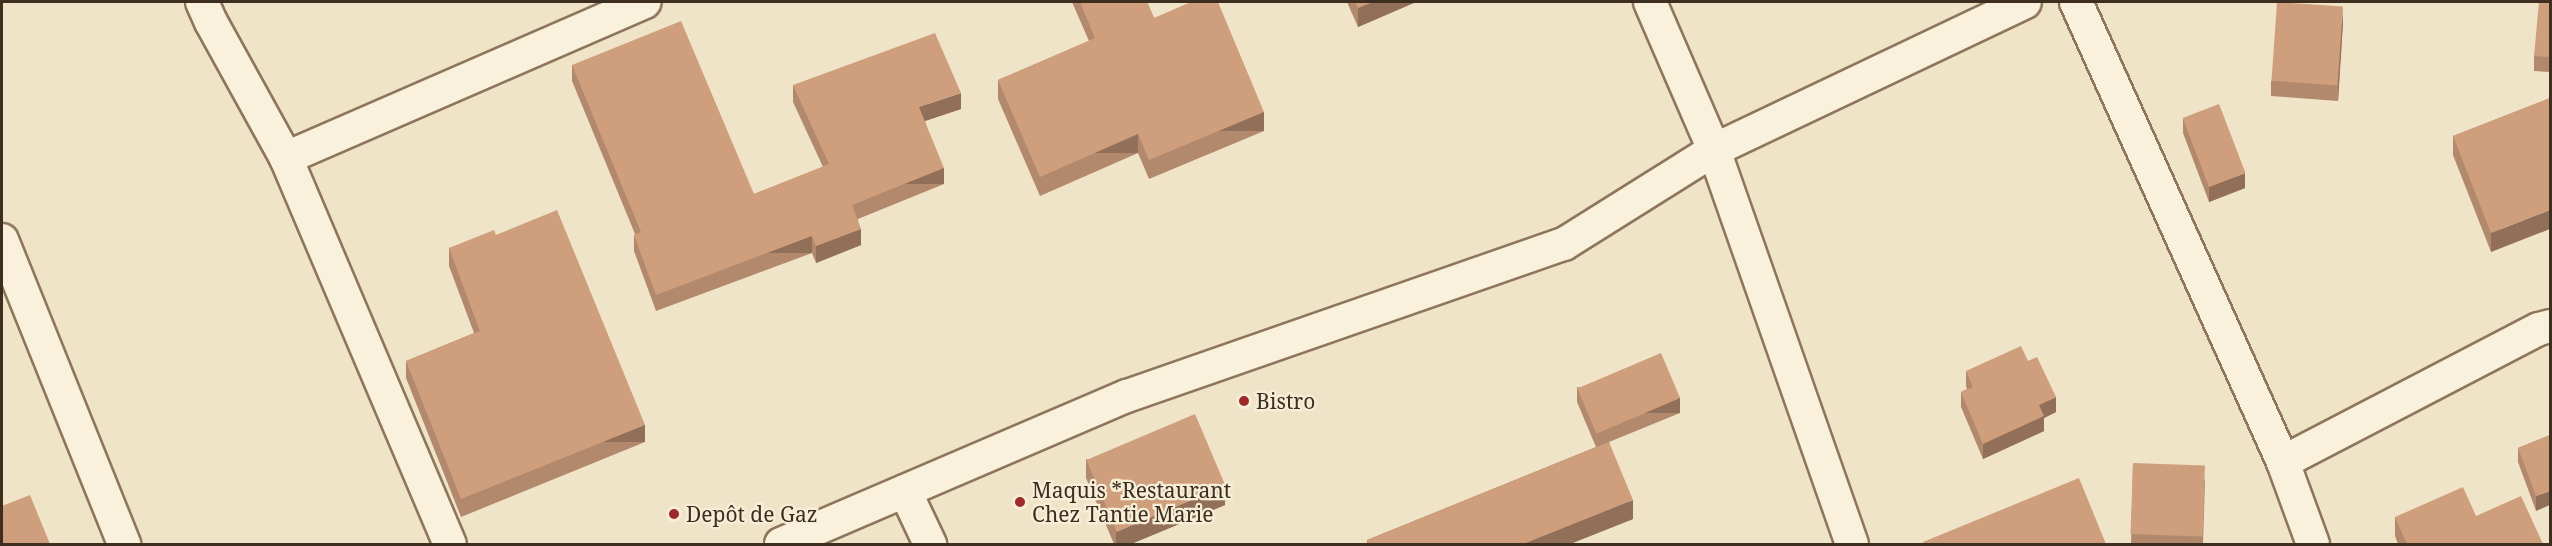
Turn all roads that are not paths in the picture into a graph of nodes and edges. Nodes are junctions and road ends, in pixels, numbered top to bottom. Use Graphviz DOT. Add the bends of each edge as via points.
graph roads {
  1 [pos="202,2"];
  2 [pos="644,2"];
  3 [pos="1650,2"];
  4 [pos="2025,2"];
  5 [pos="2076,2"];
  6 [pos="1714,150"];
  7 [pos="286,158"];
  8 [pos="2,240"];
  9 [pos="2550,326"];
  10 [pos="2283,462"];
  11 [pos="905,491"];
  12 [pos="124,544"];
  13 [pos="450,544"];
  14 [pos="781,544"];
  15 [pos="930,544"];
  16 [pos="1852,544"];
  17 [pos="2313,544"];
  1 -- 7 [label="street"];
  2 -- 7 [label="street"];
  3 -- 6 [label="street"];
  4 -- 6 [label="street"];
  5 -- 10 [label="street"];
  6 -- 11 [label="street" via="1564,244 1127,396"];
  6 -- 16 [label="street"];
  7 -- 13 [label="street"];
  8 -- 12 [label="street"];
  9 -- 10 [label="street"];
  10 -- 17 [label="street"];
  11 -- 14 [label="street"];
  11 -- 15 [label="street"];
}
